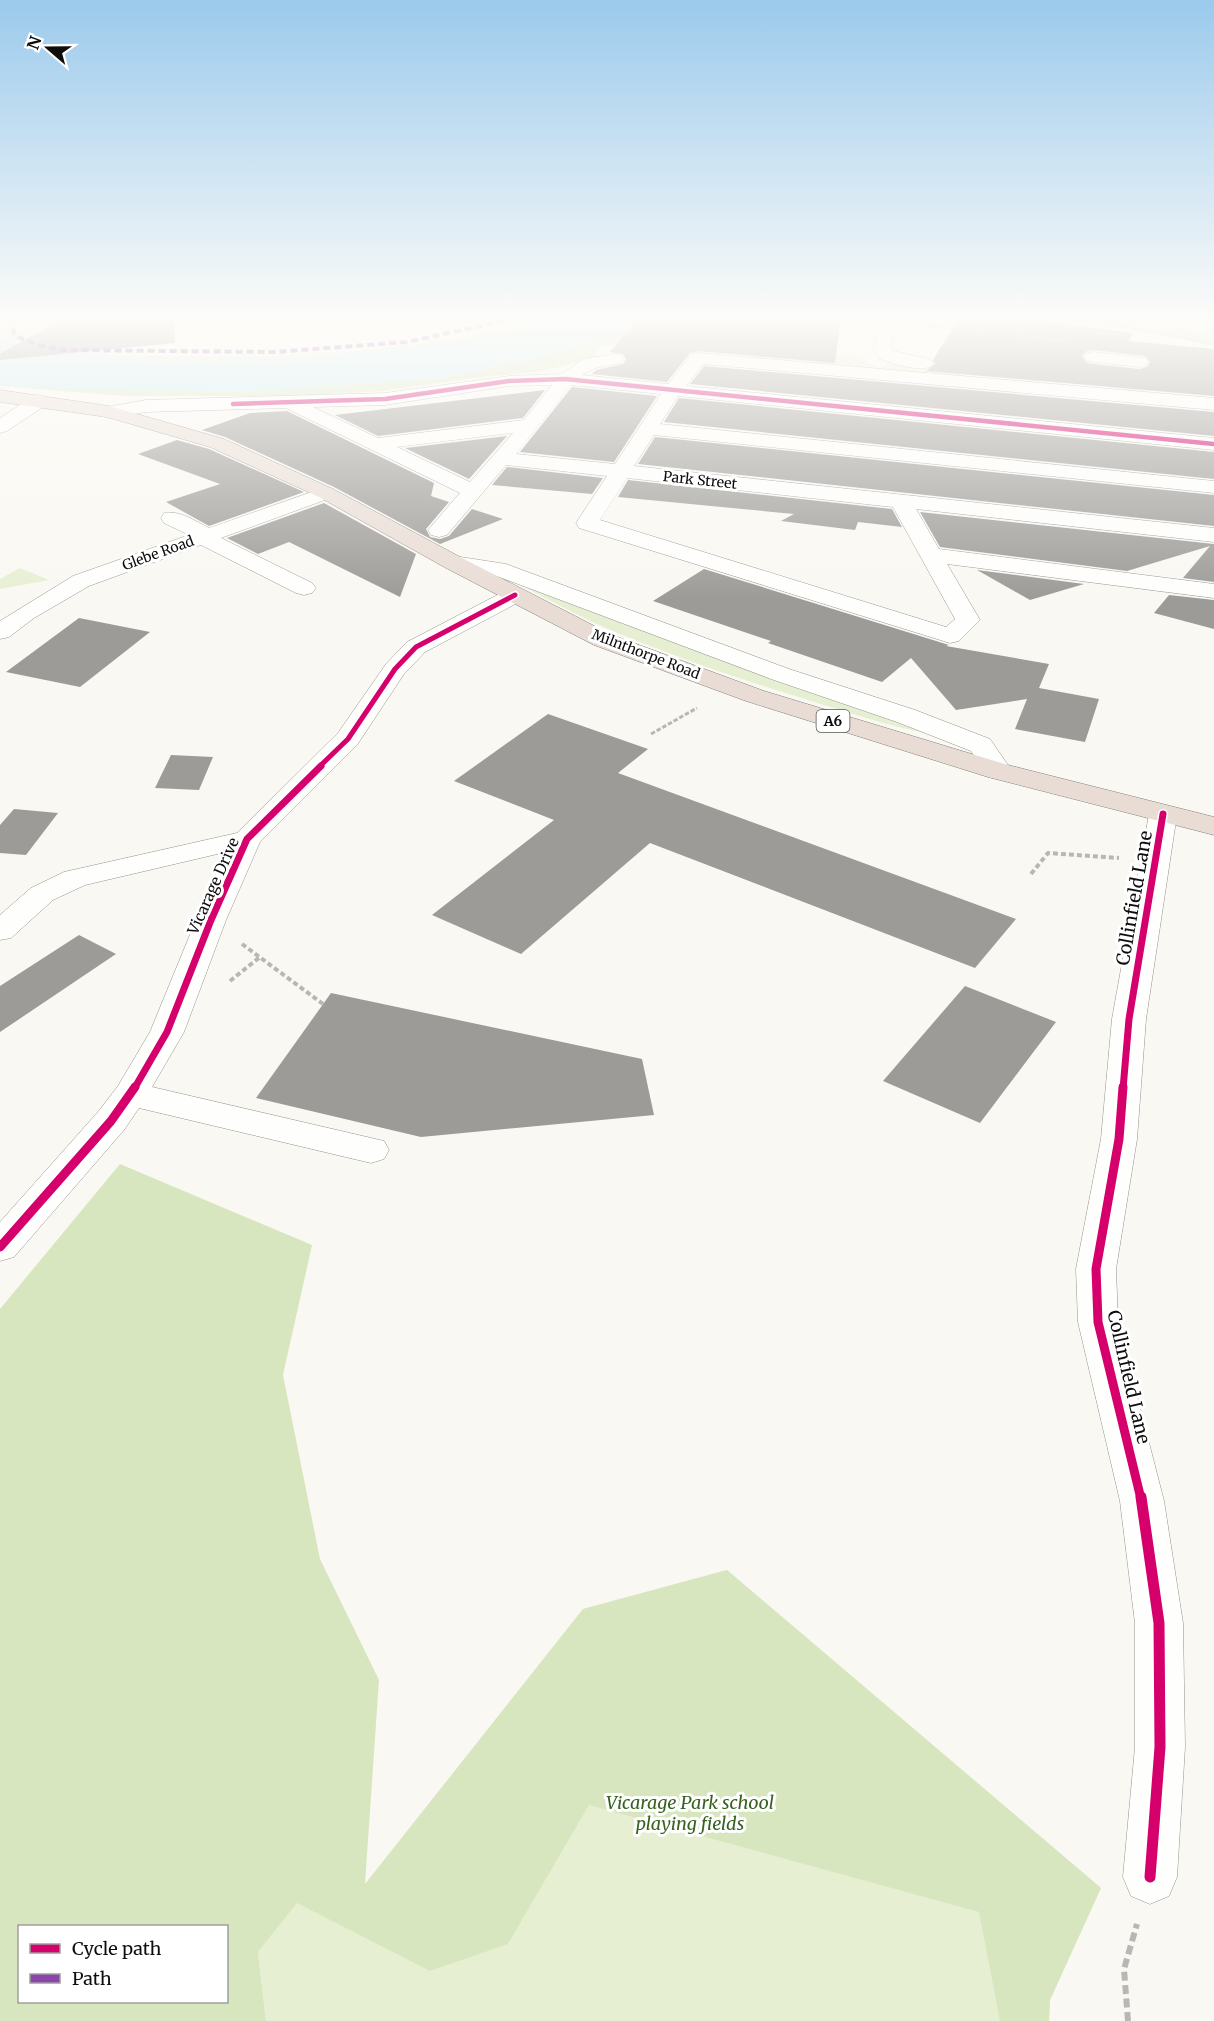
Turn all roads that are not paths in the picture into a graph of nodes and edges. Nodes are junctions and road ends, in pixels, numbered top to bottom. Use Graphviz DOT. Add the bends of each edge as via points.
graph roads {
  1 [pos="24,411"];
  2 [pos="105,411"];
  3 [pos="113,411"];
  4 [pos="308,411"];
  5 [pos="540,411"];
  6 [pos="661,411"];
  7 [pos="884,411"];
  8 [pos="942,411"];
  9 [pos="109,412"];
  10 [pos="940,417"];
  11 [pos="530,425"];
  12 [pos="0,427"];
  13 [pos="650,429"];
  14 [pos="377,444"];
  15 [pos="1214,444"];
  16 [pos="885,452"];
  17 [pos="927,457"];
  18 [pos="500,458"];
  19 [pos="622,471"];
  20 [pos="1214,487"];
  21 [pos="472,491"];
  22 [pos="326,493"];
  23 [pos="868,497"];
  24 [pos="900,500"];
  25 [pos="172,519"];
  26 [pos="440,530"];
  27 [pos="1214,535"];
  28 [pos="204,536"];
  29 [pos="931,555"];
  30 [pos="454,563"];
  31 [pos="304,588"];
  32 [pos="1214,591"];
  33 [pos="515,595"];
  34 [pos="0,607"];
  35 [pos="26,613"];
  36 [pos="0,632"];
  37 [pos="998,771"];
  38 [pos="1163,814"];
  39 [pos="1214,826"];
  40 [pos="247,839"];
  41 [pos="0,931"];
  42 [pos="131,1094"];
  43 [pos="371,1150"];
  44 [pos="0,1247"];
  45 [pos="1150,1877"];
  1 -- 12 [label="street"];
  2 -- 9 [label="highway, Milnthorpe Road / A6"];
  3 -- 9 [label="street"];
  4 -- 14 [label="street"];
  5 -- 11 [label="street"];
  6 -- 13 [label="street"];
  7 -- 10 [label="street"];
  8 -- 10 [label="street"];
  9 -- 22 [label="highway, Milnthorpe Road / A6" via="217,443"];
  10 -- 15 [label="street"];
  10 -- 17 [label="street"];
  11 -- 14 [label="street"];
  11 -- 18 [label="street"];
  13 -- 16 [label="street"];
  13 -- 19 [label="street"];
  14 -- 21 [label="street"];
  16 -- 17 [label="street"];
  16 -- 23 [label="street"];
  17 -- 20 [label="street"];
  18 -- 19 [label="street, Park Street"];
  18 -- 21 [label="street"];
  19 -- 23 [label="street, Park Street"];
  19 -- 29 [label="street" via="587,523 950,636 968,620"];
  21 -- 26 [label="street"];
  22 -- 28 [label="street, Glebe Road"];
  22 -- 30 [label="highway, Milnthorpe Road / A6"];
  23 -- 24 [label="street, Park Street"];
  24 -- 27 [label="street, Park Street"];
  24 -- 29 [label="street"];
  25 -- 28 [label="street"];
  28 -- 31 [label="street"];
  28 -- 35 [label="street, Glebe Road" via="81,581"];
  29 -- 32 [label="street"];
  30 -- 33 [label="highway, Milnthorpe Road / A6"];
  30 -- 37 [label="street" via="498,569 780,674 939,728 981,745"];
  33 -- 37 [label="highway, Milnthorpe Road / A6" via="603,640 732,687"];
  33 -- 40 [label="street, Vicarage Drive" via="416,647 395,669 348,739"];
  34 -- 35 [label="street"];
  35 -- 36 [label="street, Glebe Road"];
  37 -- 38 [label="highway, Milnthorpe Road / A6"];
  38 -- 39 [label="highway, Milnthorpe Road / A6"];
  38 -- 45 [label="street, Collinfield Lane" via="1128,1019 1119,1139 1096,1269 1098,1322 1142,1501 1159,1623 1160,1747"];
  40 -- 41 [label="street, Vicarage Drive" via="75,878 42,894"];
  40 -- 42 [label="street, Vicarage Drive" via="167,1032"];
  42 -- 43 [label="street"];
  42 -- 44 [label="street, Vicarage Drive"];
}
